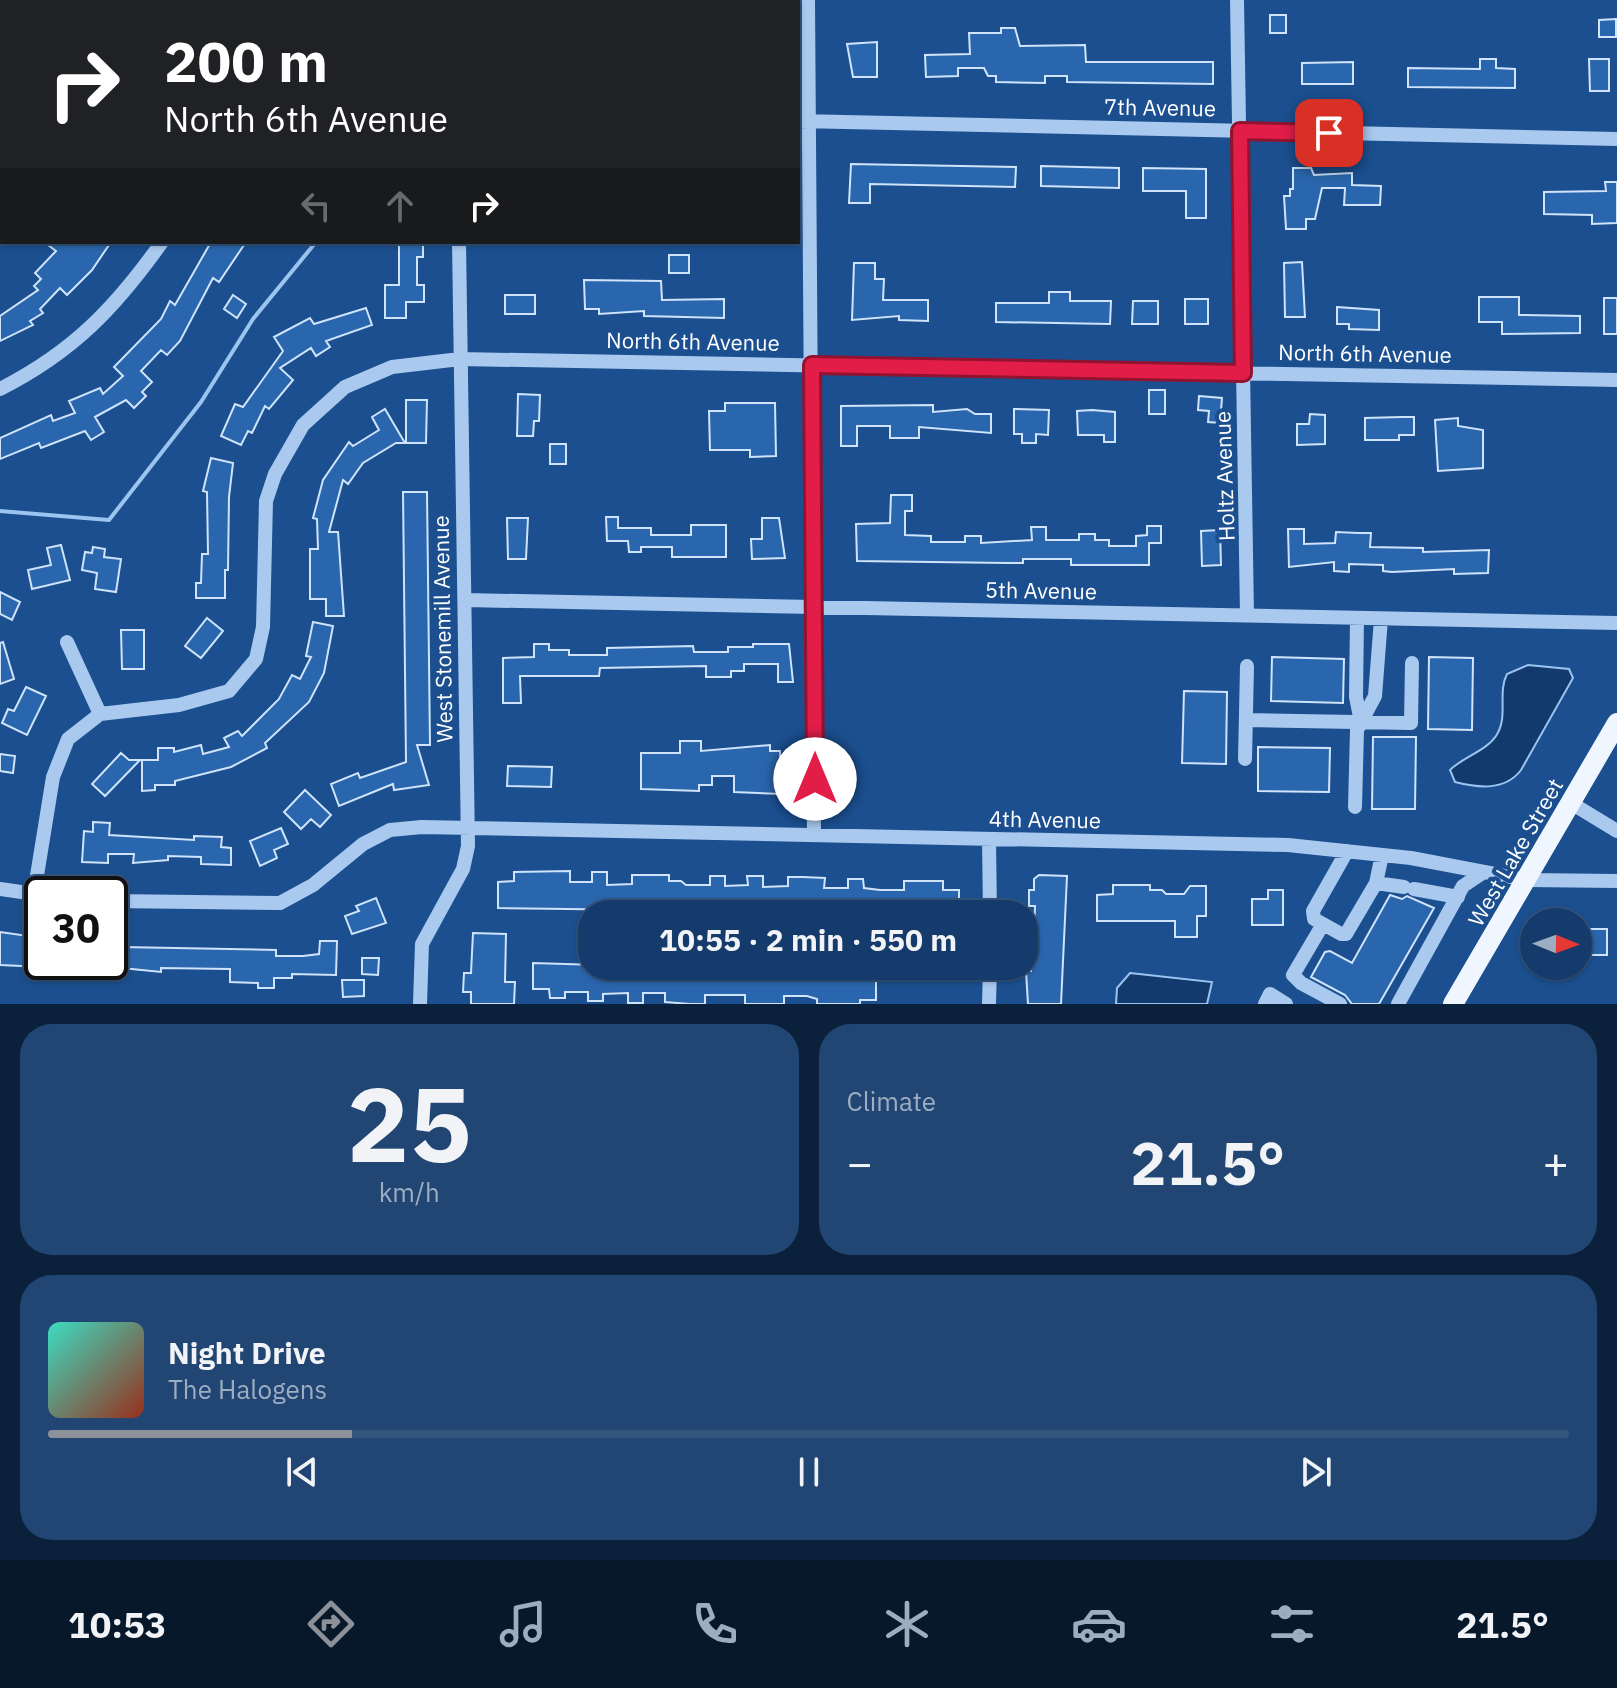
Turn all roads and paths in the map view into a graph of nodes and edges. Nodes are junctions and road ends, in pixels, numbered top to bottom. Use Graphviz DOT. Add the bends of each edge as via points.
graph roads {
  1 [pos="808,0"];
  2 [pos="1237,0"];
  3 [pos="804,122"];
  4 [pos="1240,131"];
  5 [pos="1617,139"];
  6 [pos="161,244"];
  7 [pos="459,244"];
  8 [pos="460,359"];
  9 [pos="812,365"];
  10 [pos="1243,373"];
  11 [pos="1617,380"];
  12 [pos="0,389"];
  13 [pos="465,600"];
  14 [pos="814,606"];
  15 [pos="1247,615"];
  16 [pos="1357,618"];
  17 [pos="1381,619"];
  18 [pos="1617,623"];
  19 [pos="67,642"];
  20 [pos="1412,663"];
  21 [pos="1247,666"];
  22 [pos="100,714"];
  23 [pos="1246,720"];
  24 [pos="1361,722"];
  25 [pos="1615,731"];
  26 [pos="1245,759"];
  27 [pos="1571,803"];
  28 [pos="1355,807"];
  29 [pos="1614,824"];
  30 [pos="469,829"];
  31 [pos="814,835"];
  32 [pos="989,840"];
  33 [pos="1347,851"];
  34 [pos="1382,855"];
  35 [pos="1484,872"];
  36 [pos="41,876"];
  37 [pos="1527,880"];
  38 [pos="1617,881"];
  39 [pos="1376,883"];
  40 [pos="0,889"];
  41 [pos="24,892"];
  42 [pos="1458,897"];
  43 [pos="990,900"];
  44 [pos="128,901"];
  45 [pos="1323,924"];
  46 [pos="990,980"];
  47 [pos="420,1004"];
  48 [pos="989,1004"];
  49 [pos="1265,1004"];
  50 [pos="1286,1004"];
  51 [pos="1340,1004"];
  52 [pos="1398,1004"];
  53 [pos="1453,1004"];
  1 -- 3 [label="street"];
  2 -- 4 [label="street, Holtz Avenue"];
  3 -- 4 [label="street, 7th Avenue"];
  3 -- 9 [label="street"];
  4 -- 5 [label="street, 7th Avenue"];
  4 -- 10 [label="street, Holtz Avenue"];
  6 -- 12 [label="street" via="131,286 74,345"];
  7 -- 8 [label="street, West Stonemill Avenue"];
  8 -- 9 [label="street, North 6th Avenue"];
  8 -- 13 [label="street, West Stonemill Avenue"];
  8 -- 22 [label="street, North 6th Avenue" via="392,367 368,377 345,387 303,425 266,501 263,627 256,659 229,691 179,705"];
  9 -- 10 [label="street, North 6th Avenue"];
  9 -- 14 [label="street"];
  10 -- 11 [label="street, North 6th Avenue"];
  10 -- 15 [label="street, Holtz Avenue"];
  13 -- 14 [label="street, 5th Avenue"];
  13 -- 30 [label="street, West Stonemill Avenue"];
  14 -- 15 [label="street, 5th Avenue"];
  14 -- 31 [label="street"];
  15 -- 16 [label="street, 5th Avenue"];
  16 -- 17 [label="street, 5th Avenue"];
  16 -- 24 [label="street" via="1356,697"];
  17 -- 18 [label="street, 5th Avenue"];
  17 -- 24 [label="street" via="1375,696"];
  19 -- 22 [label="street"];
  20 -- 24 [label="street" via="1411,723"];
  21 -- 23 [label="street"];
  22 -- 36 [label="street" via="68,739 56,769"];
  23 -- 24 [label="street"];
  23 -- 26 [label="street"];
  24 -- 28 [label="street"];
  25 -- 27 [label="main road, West Lake Street"];
  27 -- 29 [label="street"];
  27 -- 37 [label="main road, West Lake Street"];
  30 -- 31 [label="street, 4th Avenue"];
  30 -- 44 [label="street, 4th Avenue" via="390,830 280,903"];
  30 -- 47 [label="street, West Stonemill Avenue" via="463,869 422,944"];
  31 -- 32 [label="street, 4th Avenue"];
  32 -- 33 [label="street, 4th Avenue" via="1288,845"];
  32 -- 43 [label="street"];
  33 -- 34 [label="street, 4th Avenue"];
  33 -- 45 [label="street" via="1313,911 1314,919"];
  34 -- 35 [label="street, 4th Avenue"];
  34 -- 39 [label="street"];
  35 -- 37 [label="street, 4th Avenue"];
  35 -- 42 [label="street" via="1463,886"];
  37 -- 38 [label="street, 4th Avenue"];
  37 -- 53 [label="main road, West Lake Street"];
  39 -- 42 [label="street"];
  39 -- 45 [label="street" via="1346,934"];
  40 -- 41 [label="street"];
  42 -- 52 [label="street"];
  45 -- 51 [label="street" via="1293,975"];
  46 -- 48 [label="street"];
  49 -- 50 [label="street" via="1270,994"];
}
